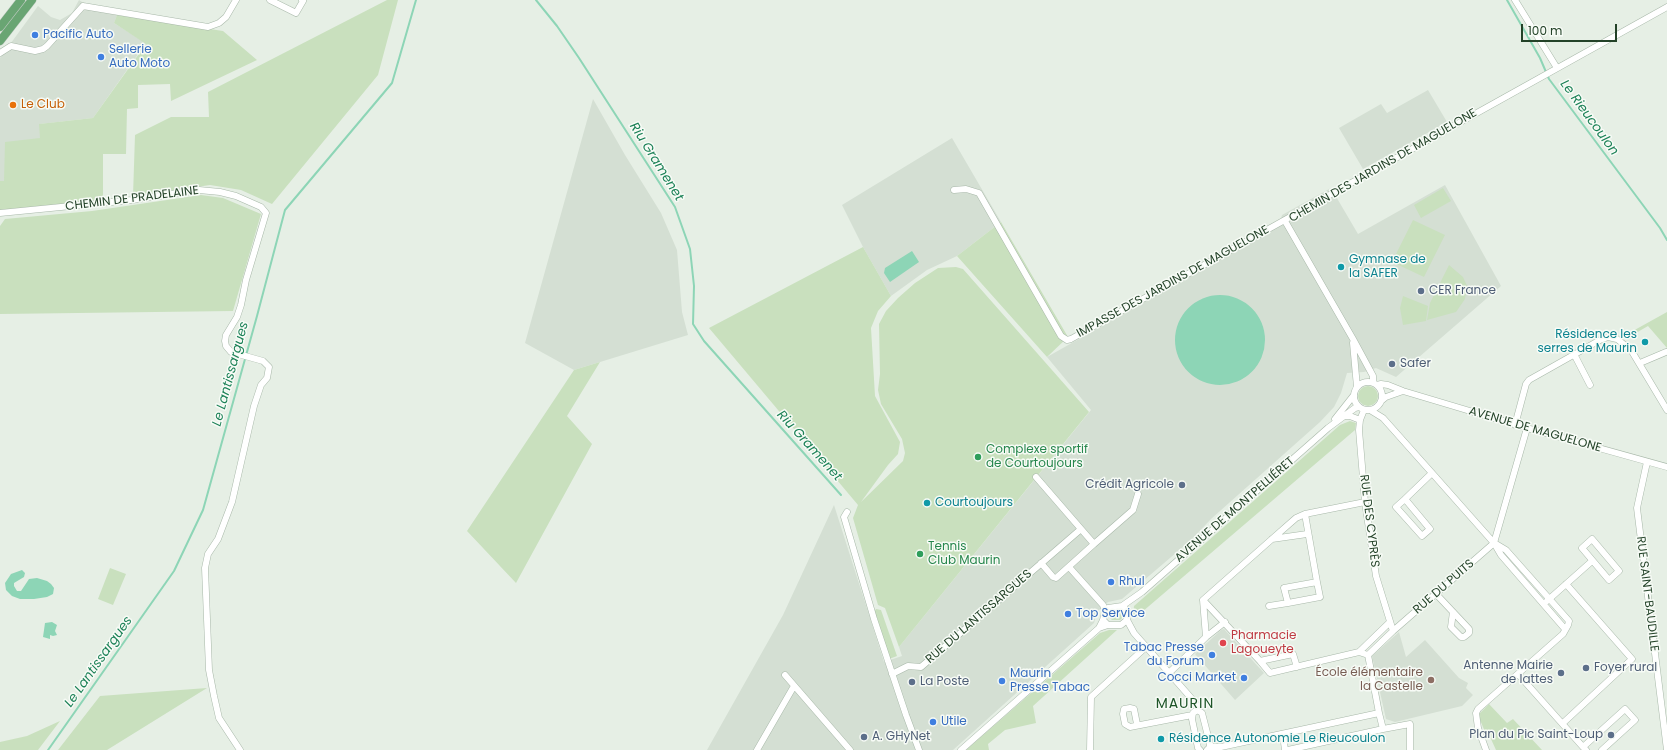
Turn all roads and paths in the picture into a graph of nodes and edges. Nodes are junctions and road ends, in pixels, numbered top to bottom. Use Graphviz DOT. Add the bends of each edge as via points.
graph roads {
  1 [pos="21,0"];
  2 [pos="32,0"];
  3 [pos="236,0"];
  4 [pos="270,0"];
  5 [pos="302,0"];
  6 [pos="1515,0"];
  7 [pos="83,3"];
  8 [pos="1667,7"];
  9 [pos="0,27"];
  10 [pos="0,41"];
  11 [pos="0,53"];
  12 [pos="1557,68"];
  13 [pos="954,190"];
  14 [pos="0,214"];
  15 [pos="1285,221"];
  16 [pos="1353,339"];
  17 [pos="1666,352"];
  18 [pos="1574,354"];
  19 [pos="1640,363"];
  20 [pos="1375,384"];
  21 [pos="1590,385"];
  22 [pos="1357,387"];
  23 [pos="1402,391"];
  24 [pos="1354,395"];
  25 [pos="1380,403"];
  26 [pos="1364,409"];
  27 [pos="1667,410"];
  28 [pos="1342,416"];
  29 [pos="1383,418"];
  30 [pos="1360,420"];
  31 [pos="1515,425"];
  32 [pos="1328,428"];
  33 [pos="1527,428"];
  34 [pos="1647,462"];
  35 [pos="1667,467"];
  36 [pos="1432,473"];
  37 [pos="1036,477"];
  38 [pos="1138,494"];
  39 [pos="1405,499"];
  40 [pos="1365,502"];
  41 [pos="847,512"];
  42 [pos="1305,514"];
  43 [pos="1081,529"];
  44 [pos="1307,534"];
  45 [pos="1272,539"];
  46 [pos="1094,544"];
  47 [pos="1494,544"];
  48 [pos="1592,561"];
  49 [pos="1041,563"];
  50 [pos="1069,567"];
  51 [pos="1317,582"];
  52 [pos="1566,584"];
  53 [pos="1437,595"];
  54 [pos="1203,600"];
  55 [pos="1547,601"];
  56 [pos="1288,603"];
  57 [pos="1269,606"];
  58 [pos="1105,608"];
  59 [pos="1124,608"];
  60 [pos="1452,612"];
  61 [pos="1104,620"];
  62 [pos="1127,620"];
  63 [pos="1225,622"];
  64 [pos="1390,622"];
  65 [pos="1108,625"];
  66 [pos="1121,625"];
  67 [pos="1099,628"];
  68 [pos="1394,631"];
  69 [pos="1134,633"];
  70 [pos="1206,637"];
  71 [pos="1146,647"];
  72 [pos="1359,652"];
  73 [pos="1368,655"];
  74 [pos="1260,661"];
  75 [pos="1297,667"];
  76 [pos="1168,673"];
  77 [pos="892,674"];
  78 [pos="1518,674"];
  79 [pos="784,675"];
  80 [pos="794,686"];
  81 [pos="1197,710"];
  82 [pos="1380,713"];
  83 [pos="1192,715"];
  84 [pos="1563,723"];
  85 [pos="1137,724"];
  86 [pos="1383,729"];
  87 [pos="1283,735"];
  88 [pos="1208,748"];
  89 [pos="1585,748"];
  90 [pos="240,750"];
  91 [pos="757,750"];
  92 [pos="850,750"];
  93 [pos="919,750"];
  94 [pos="961,750"];
  95 [pos="1090,750"];
  96 [pos="1200,750"];
  97 [pos="1285,750"];
  98 [pos="1288,750"];
  99 [pos="1410,750"];
  100 [pos="1486,750"];
  101 [pos="1602,750"];
  102 [pos="1667,750"];
  1 -- 9 [label="main road"];
  2 -- 10 [label="main road"];
  3 -- 7 [label="street" via="226,18 208,27"];
  4 -- 5 [label="street" via="296,13"];
  6 -- 12 [label="street"];
  7 -- 11 [label="street" via="48,46 40,50 11,46"];
  8 -- 12 [label="street, CHEMIN DES JARDINS DE MAGUELONE"];
  12 -- 15 [label="street, CHEMIN DES JARDINS DE MAGUELONE"];
  13 -- 15 [label="street, IMPASSE DES JARDINS DE MAGUELONE" via="979,192 1061,336 1067,340"];
  14 -- 90 [label="street, CHEMIN DE PRADELAINE" via="199,190 236,196 261,207 266,213 237,317 225,341 231,352 263,361 269,366 267,378 261,385 254,406 232,502 218,539 208,554 205,568 209,670 219,718"];
  15 -- 16 [label="street, CHEMIN DES JARDINS DE MAGUELONE"];
  16 -- 20 [label="street, CHEMIN DES JARDINS DE MAGUELONE"];
  16 -- 22 [label="street, CHEMIN DES JARDINS DE MAGUELONE"];
  17 -- 19 [label="street"];
  18 -- 19 [label="street" via="1608,337 1624,344"];
  18 -- 21 [label="street"];
  18 -- 31 [label="street" via="1529,380"];
  19 -- 27 [label="street"];
  20 -- 22 [label="street" via="1366,382"];
  20 -- 23 [label="street, AVENUE DE MAGUELONE" via="1388,385"];
  20 -- 25 [label="street" via="1382,394"];
  22 -- 24 [label="street"];
  23 -- 25 [label="street" via="1386,397"];
  23 -- 31 [label="street, AVENUE DE MAGUELONE"];
  24 -- 26 [label="street" via="1355,402"];
  24 -- 32 [label="street, AVENUE DE MONTPELLIÉRET"];
  25 -- 26 [label="street"];
  25 -- 29 [label="street"];
  26 -- 28 [label="street, AVENUE DE MONTPELLIÉRET" via="1355,408"];
  26 -- 29 [label="street"];
  26 -- 30 [label="street, RUE DES CYPRÈS"];
  28 -- 30 [label="street"];
  28 -- 32 [label="street, AVENUE DE MONTPELLIÉRET"];
  29 -- 36 [label="street"];
  30 -- 40 [label="street, RUE DES CYPRÈS"];
  31 -- 33 [label="street, AVENUE DE MAGUELONE"];
  32 -- 59 [label="street, AVENUE DE MONTPELLIÉRET"];
  33 -- 34 [label="street, AVENUE DE MAGUELONE"];
  33 -- 47 [label="street"];
  34 -- 35 [label="street, AVENUE DE MAGUELONE"];
  34 -- 102 [label="street, RUE SAINT-BAUDILLE" via="1637,508"];
  36 -- 39 [label="street"];
  36 -- 47 [label="street"];
  37 -- 43 [label="street"];
  38 -- 46 [label="street, RUE DU LANTISSARGUES" via="1133,510"];
  39 -- 39 [label="street" via="1396,506 1422,536 1430,529"];
  40 -- 42 [label="street"];
  40 -- 64 [label="street, RUE DES CYPRÈS" via="1376,576"];
  41 -- 77 [label="street" via="844,517"];
  42 -- 44 [label="street"];
  42 -- 45 [label="street" via="1296,518"];
  43 -- 46 [label="street"];
  43 -- 49 [label="street, RUE DU LANTISSARGUES"];
  44 -- 45 [label="street"];
  44 -- 51 [label="street"];
  45 -- 54 [label="street"];
  46 -- 50 [label="street, RUE DU LANTISSARGUES"];
  47 -- 53 [label="street, RUE DU PUITS"];
  47 -- 55 [label="street" via="1506,550"];
  48 -- 48 [label="street" via="1609,580 1619,571 1592,539 1582,548"];
  48 -- 52 [label="street"];
  49 -- 50 [label="street, RUE DU LANTISSARGUES" via="1056,578"];
  49 -- 77 [label="street, RUE DU LANTISSARGUES" via="921,667 908,666"];
  50 -- 58 [label="street"];
  51 -- 56 [label="street" via="1320,597"];
  51 -- 56 [label="street" via="1284,588"];
  52 -- 55 [label="street"];
  52 -- 84 [label="street" via="1632,659"];
  53 -- 60 [label="street"];
  53 -- 68 [label="street, RUE DU PUITS"];
  54 -- 63 [label="street"];
  54 -- 70 [label="street"];
  55 -- 78 [label="street" via="1569,621 1568,625 1563,634"];
  56 -- 57 [label="street"];
  58 -- 59 [label="street"];
  58 -- 61 [label="street"];
  59 -- 62 [label="street"];
  61 -- 65 [label="street"];
  61 -- 67 [label="street"];
  62 -- 66 [label="street"];
  62 -- 69 [label="street"];
  63 -- 70 [label="street"];
  63 -- 74 [label="street"];
  64 -- 68 [label="street, RUE DES CYPRÈS"];
  64 -- 72 [label="street"];
  65 -- 66 [label="street"];
  65 -- 67 [label="street"];
  66 -- 69 [label="street"];
  67 -- 94 [label="street"];
  68 -- 73 [label="street, RUE DU PUITS"];
  69 -- 71 [label="street"];
  70 -- 76 [label="street"];
  71 -- 76 [label="street"];
  71 -- 95 [label="street" via="1091,697"];
  72 -- 73 [label="street"];
  72 -- 75 [label="street"];
  73 -- 82 [label="street"];
  74 -- 75 [label="street" via="1270,673"];
  74 -- 75 [label="street" via="1293,654"];
  76 -- 81 [label="street" via="1196,704"];
  77 -- 93 [label="street"];
  78 -- 84 [label="street"];
  78 -- 100 [label="street" via="1476,713"];
  79 -- 80 [label="street"];
  80 -- 91 [label="street"];
  80 -- 92 [label="street"];
  81 -- 83 [label="street"];
  81 -- 88 [label="street" via="1202,713"];
  82 -- 86 [label="street"];
  82 -- 87 [label="street"];
  83 -- 85 [label="street"];
  83 -- 96 [label="street"];
  84 -- 89 [label="street"];
  86 -- 98 [label="street"];
  86 -- 99 [label="street" via="1410,724"];
  87 -- 88 [label="street"];
  87 -- 97 [label="street"];
  89 -- 101 [label="street" via="1626,709 1635,720"];
}
